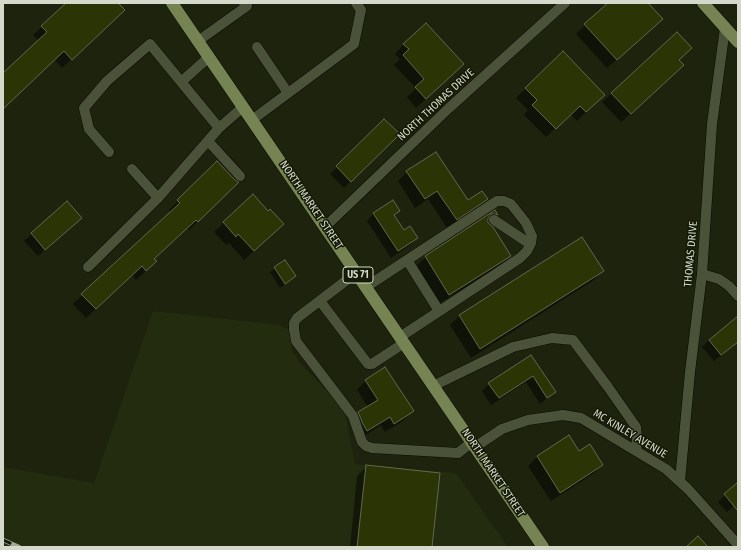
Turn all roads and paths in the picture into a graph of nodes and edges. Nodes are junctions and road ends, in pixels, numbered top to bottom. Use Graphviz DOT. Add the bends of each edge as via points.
graph roads {
  1 [pos="172,3"];
  2 [pos="356,3"];
  3 [pos="565,3"];
  4 [pos="703,3"];
  5 [pos="247,4"];
  6 [pos="725,28"];
  7 [pos="198,41"];
  8 [pos="738,42"];
  9 [pos="257,47"];
  10 [pos="209,57"];
  11 [pos="181,82"];
  12 [pos="288,93"];
  13 [pos="244,107"];
  14 [pos="252,120"];
  15 [pos="219,128"];
  16 [pos="208,141"];
  17 [pos="110,152"];
  18 [pos="132,169"];
  19 [pos="240,176"];
  20 [pos="158,198"];
  21 [pos="494,220"];
  22 [pos="325,227"];
  23 [pos="530,244"];
  24 [pos="407,260"];
  25 [pos="88,267"];
  26 [pos="356,273"];
  27 [pos="702,274"];
  28 [pos="366,287"];
  29 [pos="738,296"];
  30 [pos="320,301"];
  31 [pos="439,311"];
  32 [pos="402,340"];
  33 [pos="434,386"];
  34 [pos="474,445"];
  35 [pos="636,451"];
  36 [pos="680,481"];
  37 [pos="738,545"];
  38 [pos="543,547"];
  1 -- 7 [label="main road, NORTH MARKET STREET / US 71"];
  2 -- 12 [label="street" via="361,10 354,44"];
  3 -- 22 [label="street, NORTH THOMAS DRIVE" via="449,108"];
  4 -- 6 [label="main road"];
  5 -- 7 [label="street"];
  6 -- 8 [label="main road"];
  6 -- 27 [label="street, THOMAS DRIVE" via="712,124"];
  7 -- 10 [label="main road, NORTH MARKET STREET / US 71"];
  9 -- 12 [label="street"];
  10 -- 11 [label="street"];
  10 -- 13 [label="main road, NORTH MARKET STREET / US 71"];
  11 -- 15 [label="street"];
  11 -- 17 [label="street" via="150,44 107,81 84,108 88,129"];
  12 -- 14 [label="street"];
  13 -- 14 [label="main road, NORTH MARKET STREET / US 71"];
  13 -- 15 [label="street"];
  14 -- 22 [label="main road, NORTH MARKET STREET / US 71"];
  15 -- 16 [label="street"];
  16 -- 19 [label="street"];
  16 -- 20 [label="street"];
  18 -- 20 [label="street"];
  20 -- 25 [label="street"];
  21 -- 23 [label="street"];
  22 -- 26 [label="main road, NORTH MARKET STREET / US 71"];
  23 -- 24 [label="street" via="532,236 526,223 511,204 497,201"];
  23 -- 31 [label="street" via="520,258"];
  24 -- 28 [label="street"];
  24 -- 31 [label="street"];
  26 -- 28 [label="main road, NORTH MARKET STREET / US 71"];
  26 -- 30 [label="street"];
  27 -- 29 [label="street" via="719,279"];
  27 -- 36 [label="street, THOMAS DRIVE"];
  28 -- 32 [label="main road, NORTH MARKET STREET / US 71"];
  30 -- 32 [label="street" via="368,364 372,364"];
  30 -- 34 [label="street, MC KINLEY AVENUE" via="297,318 294,323 296,341 353,416 362,442 366,446 458,453"];
  31 -- 32 [label="street"];
  32 -- 33 [label="main road, NORTH MARKET STREET / US 71"];
  33 -- 34 [label="main road, NORTH MARKET STREET / US 71"];
  33 -- 35 [label="street" via="513,347 552,338 573,340 636,427"];
  34 -- 35 [label="street, MC KINLEY AVENUE" via="515,424 563,415 580,418"];
  34 -- 38 [label="main road, NORTH MARKET STREET / US 71"];
  35 -- 36 [label="street, MC KINLEY AVENUE" via="666,469"];
  36 -- 37 [label="street, MC KINLEY AVENUE"];
}
